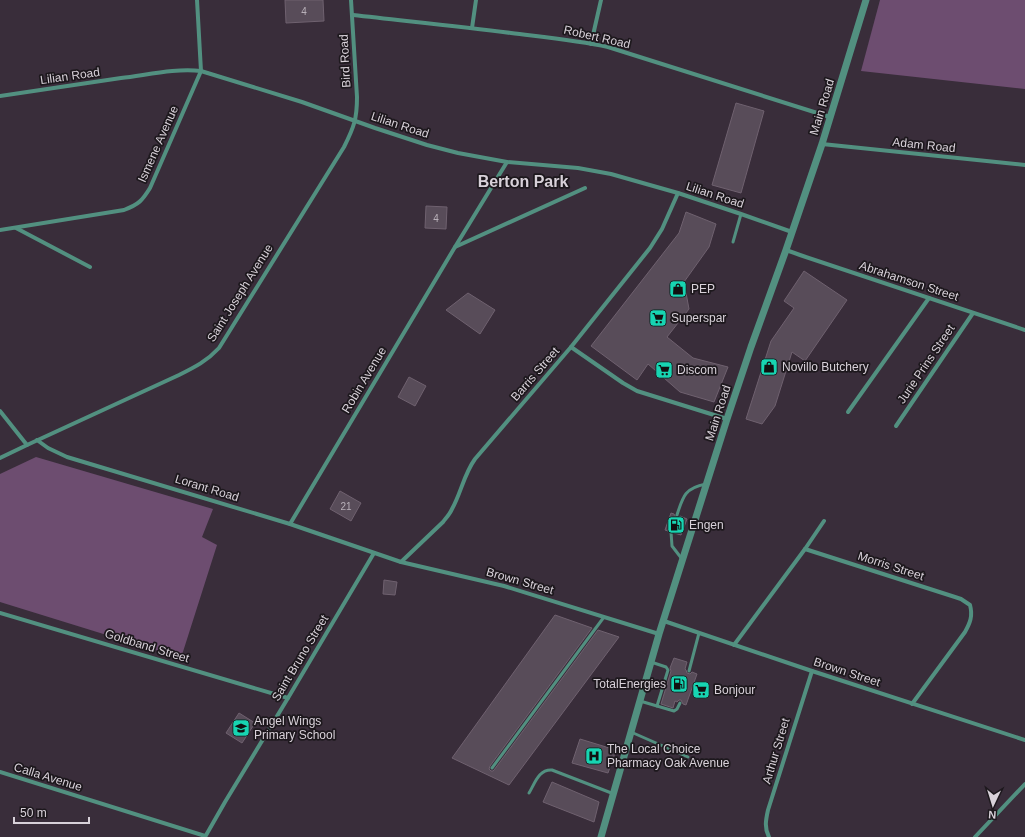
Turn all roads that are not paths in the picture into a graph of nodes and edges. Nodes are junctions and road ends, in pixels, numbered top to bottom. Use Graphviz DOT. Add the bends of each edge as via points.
graph roads {
  1 [pos="197,0"];
  2 [pos="351,0"];
  3 [pos="476,0"];
  4 [pos="601,0"];
  5 [pos="866,0"];
  6 [pos="353,15"];
  7 [pos="472,28"];
  8 [pos="591,44"];
  9 [pos="200,71"];
  10 [pos="0,96"];
  11 [pos="830,117"];
  12 [pos="356,121"];
  13 [pos="822,144"];
  14 [pos="507,162"];
  15 [pos="1025,165"];
  16 [pos="586,188"];
  17 [pos="678,193"];
  18 [pos="741,214"];
  19 [pos="16,228"];
  20 [pos="0,230"];
  21 [pos="792,232"];
  22 [pos="733,242"];
  23 [pos="455,247"];
  24 [pos="786,250"];
  25 [pos="90,267"];
  26 [pos="929,298"];
  27 [pos="973,313"];
  28 [pos="1025,330"];
  29 [pos="571,347"];
  30 [pos="0,411"];
  31 [pos="848,412"];
  32 [pos="727,419"];
  33 [pos="896,426"];
  34 [pos="37,440"];
  35 [pos="26,445"];
  36 [pos="0,458"];
  37 [pos="707,484"];
  38 [pos="677,515"];
  39 [pos="824,521"];
  40 [pos="290,524"];
  41 [pos="671,532"];
  42 [pos="805,549"];
  43 [pos="374,553"];
  44 [pos="683,561"];
  45 [pos="402,562"];
  46 [pos="0,612"];
  47 [pos="604,617"];
  48 [pos="664,621"];
  49 [pos="699,633"];
  50 [pos="659,634"];
  51 [pos="734,645"];
  52 [pos="651,662"];
  53 [pos="689,671"];
  54 [pos="812,671"];
  55 [pos="288,698"];
  56 [pos="640,701"];
  57 [pos="680,703"];
  58 [pos="912,704"];
  59 [pos="657,706"];
  60 [pos="631,732"];
  61 [pos="1025,740"];
  62 [pos="688,757"];
  63 [pos="492,768"];
  64 [pos="0,772"];
  65 [pos="1025,784"];
  66 [pos="529,793"];
  67 [pos="614,794"];
  68 [pos="205,836"];
  69 [pos="601,837"];
  70 [pos="768,837"];
  71 [pos="975,837"];
  1 -- 9 [label="street"];
  2 -- 6 [label="street, Bird Road"];
  3 -- 7 [label="street"];
  4 -- 8 [label="street"];
  5 -- 11 [label="street, Main Road"];
  6 -- 7 [label="street, Robert Road"];
  6 -- 12 [label="street, Bird Road"];
  7 -- 8 [label="street, Robert Road"];
  8 -- 11 [label="street, Robert Road" via="608,47"];
  9 -- 10 [label="street, Lilian Road" via="182,70"];
  9 -- 12 [label="street, Lilian Road"];
  9 -- 19 [label="street, Ismene Avenue" via="143,199 124,210"];
  11 -- 13 [label="street, Main Road"];
  12 -- 14 [label="street, Lilian Road" via="452,152"];
  12 -- 34 [label="street, Saint Joseph Avenue" via="340,153 228,334 211,357 198,366"];
  13 -- 15 [label="street, Adam Road"];
  13 -- 21 [label="street, Main Road"];
  14 -- 17 [label="street, Lilian Road" via="598,171"];
  14 -- 23 [label="street, Robin Avenue"];
  16 -- 23 [label="street"];
  17 -- 18 [label="street, Lilian Road"];
  17 -- 29 [label="street, Barris Street" via="650,248"];
  18 -- 21 [label="street, Lilian Road"];
  18 -- 22 [label="lane"];
  19 -- 20 [label="street, Ismene Avenue"];
  19 -- 25 [label="street"];
  21 -- 24 [label="street, Main Road"];
  23 -- 40 [label="street, Robin Avenue"];
  24 -- 26 [label="street, Abrahamson Street"];
  24 -- 32 [label="street, Main Road"];
  26 -- 27 [label="street, Abrahamson Street"];
  26 -- 31 [label="street"];
  27 -- 28 [label="street, Abrahamson Street"];
  27 -- 33 [label="street, Jurie Prins Street"];
  29 -- 32 [label="street" via="637,391"];
  29 -- 45 [label="street, Barris Street" via="470,466 452,510 443,522"];
  30 -- 35 [label="street"];
  32 -- 37 [label="street, Main Road"];
  34 -- 35 [label="street, Saint Joseph Avenue"];
  34 -- 40 [label="street, Lorant Road" via="67,457"];
  35 -- 36 [label="street, Saint Joseph Avenue"];
  37 -- 38 [label="lane" via="687,492"];
  37 -- 44 [label="street, Main Road"];
  39 -- 42 [label="street"];
  40 -- 43 [label="street, Lorant Road"];
  41 -- 44 [label="lane" via="672,546"];
  42 -- 51 [label="street"];
  42 -- 58 [label="street, Morris Street" via="961,599 970,605 972,616 965,632"];
  43 -- 45 [label="street, Brown Street"];
  43 -- 55 [label="street, Saint Bruno Street"];
  44 -- 48 [label="street, Main Road"];
  45 -- 47 [label="street, Brown Street" via="504,586"];
  46 -- 55 [label="street, Goldband Street"];
  47 -- 50 [label="street, Brown Street"];
  47 -- 63 [label="lane"];
  48 -- 49 [label="street, Brown Street"];
  48 -- 50 [label="street, Main Road"];
  49 -- 51 [label="street, Brown Street"];
  49 -- 53 [label="lane"];
  50 -- 52 [label="street, Main Road"];
  51 -- 54 [label="street, Brown Street"];
  52 -- 56 [label="street, Main Road"];
  52 -- 59 [label="lane" via="668,670"];
  54 -- 58 [label="street, Brown Street"];
  54 -- 70 [label="street, Arthur Street" via="768,810"];
  55 -- 68 [label="street, Saint Bruno Street"];
  56 -- 59 [label="lane"];
  56 -- 60 [label="street, Main Road"];
  57 -- 59 [label="lane" via="675,711"];
  58 -- 61 [label="street, Brown Street"];
  60 -- 62 [label="lane"];
  60 -- 67 [label="street, Main Road"];
  64 -- 68 [label="street, Calla Avenue"];
  65 -- 71 [label="street"];
  66 -- 67 [label="lane" via="540,773 552,770"];
  67 -- 69 [label="street, Main Road"];
}
